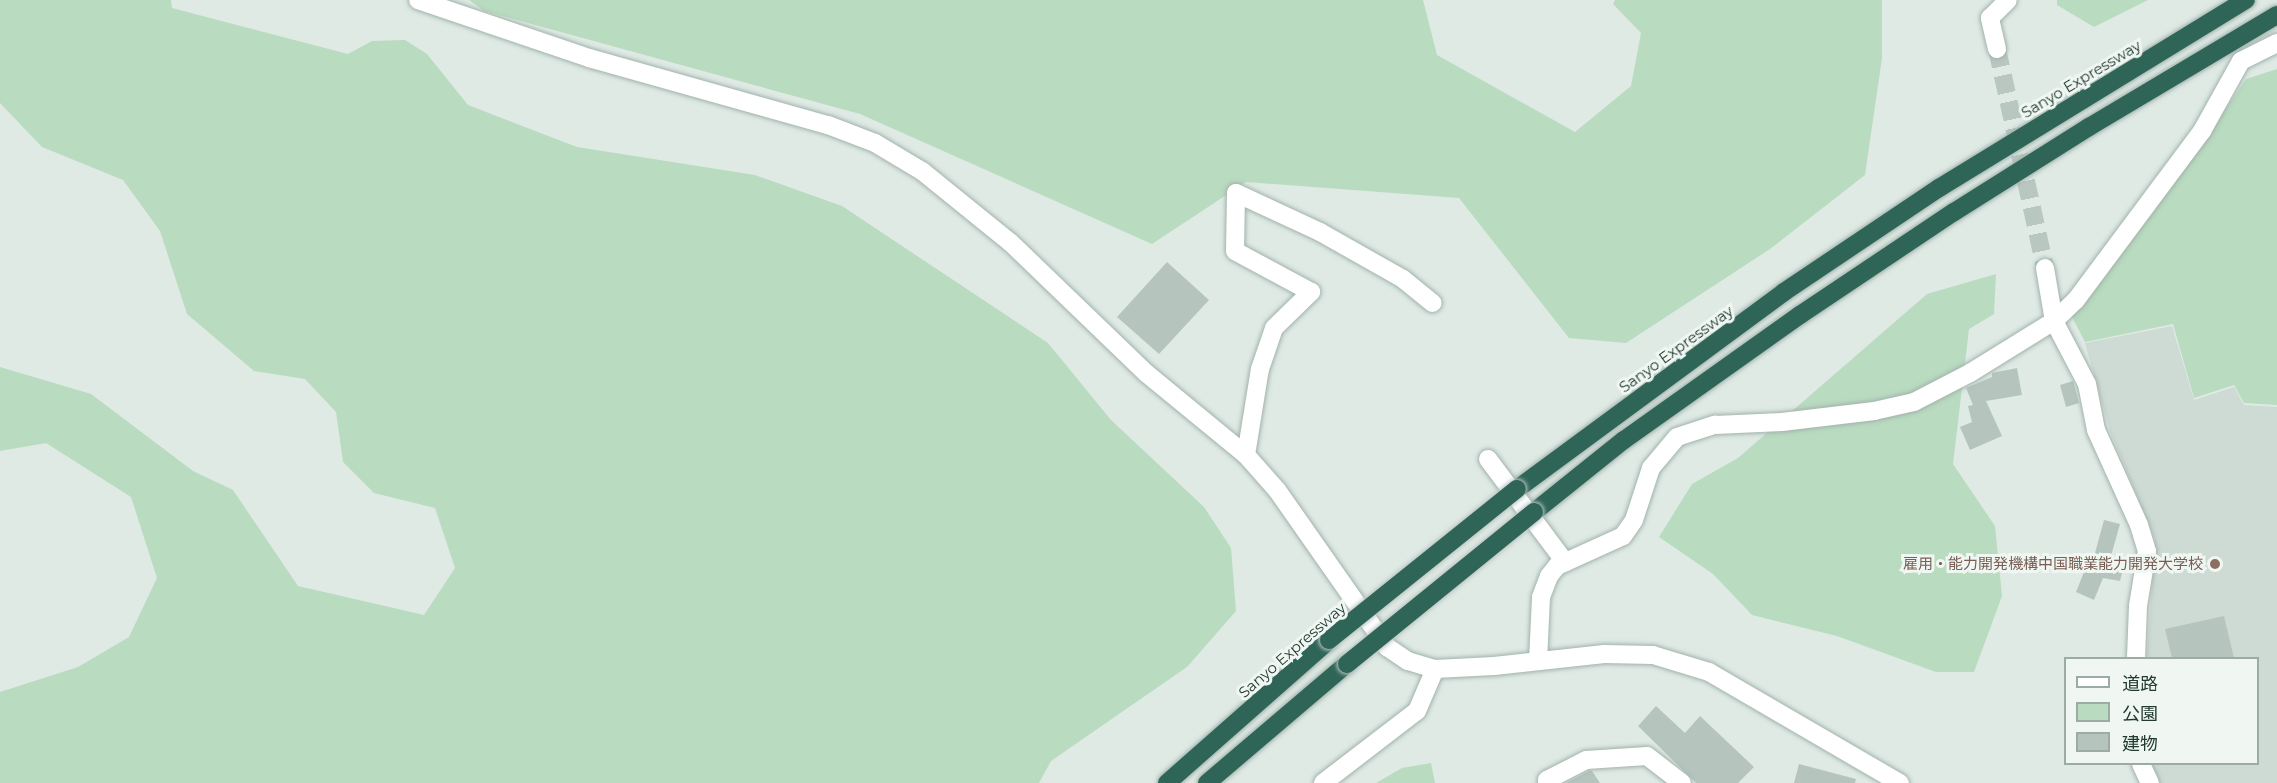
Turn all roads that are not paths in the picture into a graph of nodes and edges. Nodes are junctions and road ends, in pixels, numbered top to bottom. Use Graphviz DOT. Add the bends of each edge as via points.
graph roads {
  1 [pos="418,0"];
  2 [pos="2008,0"];
  3 [pos="2246,0"];
  4 [pos="2277,15"];
  5 [pos="2277,43"];
  6 [pos="1997,49"];
  7 [pos="2045,268"];
  8 [pos="1433,303"];
  9 [pos="2054,321"];
  10 [pos="1246,455"];
  11 [pos="1488,459"];
  12 [pos="1565,562"];
  13 [pos="2136,657"];
  14 [pos="1538,661"];
  15 [pos="1435,669"];
  16 [pos="2141,765"];
  17 [pos="1167,783"];
  18 [pos="1207,783"];
  19 [pos="1323,783"];
  20 [pos="1547,783"];
  21 [pos="1682,783"];
  22 [pos="1900,783"];
  23 [pos="2150,783"];
  1 -- 10 [label="street" via="590,58 828,125 875,143 921,171 1011,243 1146,373"];
  2 -- 6 [label="street" via="1990,18"];
  3 -- 17 [label="highway, Sanyo Expressway, bridge" via="1939,188 1775,299 1517,489 1329,640"];
  4 -- 18 [label="highway, bridge" via="2089,127 1915,238 1623,440"];
  5 -- 9 [label="street" via="2241,61 2202,131 2076,300"];
  7 -- 9 [label="street"];
  8 -- 10 [label="street" via="1403,279 1320,232 1236,193 1235,251 1311,292 1274,328 1260,369"];
  9 -- 12 [label="street" via="1914,402 1782,422 1715,425 1677,437 1652,468 1634,519 1623,536"];
  9 -- 13 [label="street" via="2087,384 2097,430 2147,551 2138,606"];
  10 -- 15 [label="street" via="1277,490 1387,647 1408,661"];
  11 -- 12 [label="street"];
  12 -- 14 [label="street" via="1549,576 1541,597"];
  14 -- 15 [label="street"];
  14 -- 22 [label="street" via="1604,654 1653,655 1709,672"];
  15 -- 19 [label="street" via="1417,711"];
  16 -- 23 [label="street"];
  20 -- 21 [label="street" via="1586,760 1647,756"];
}
